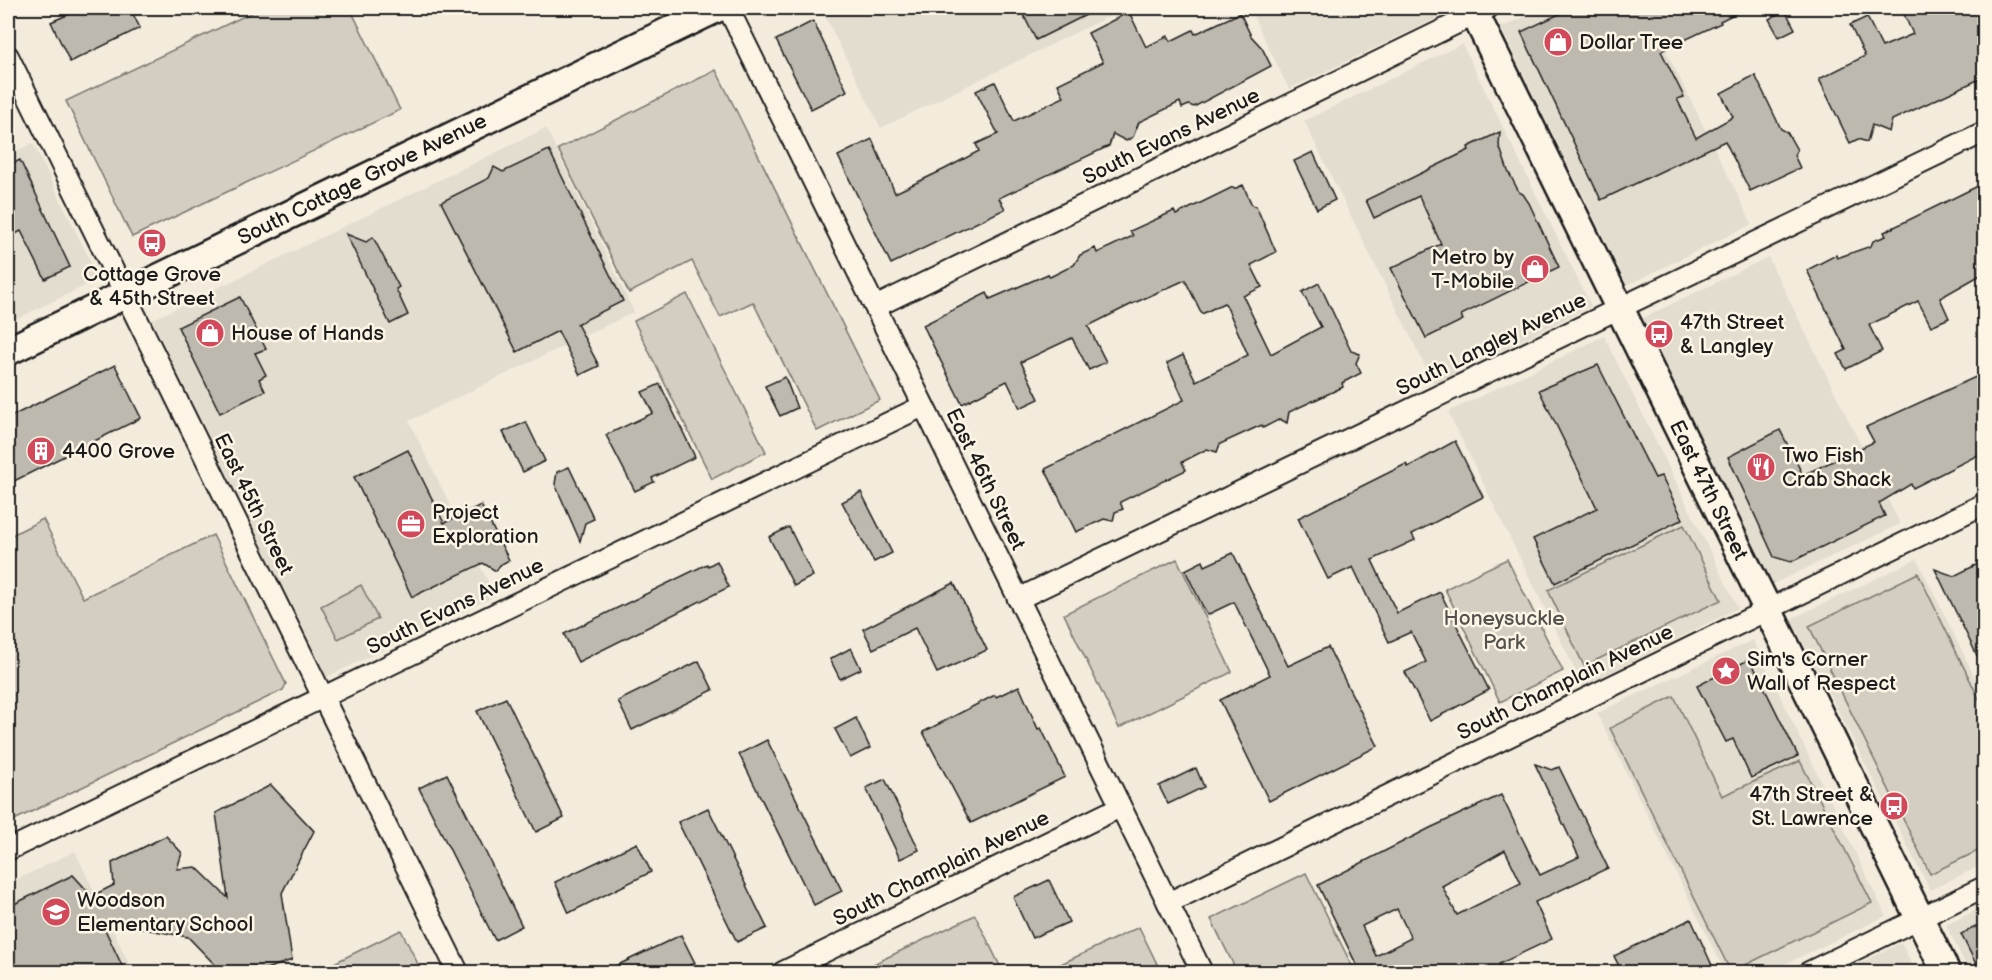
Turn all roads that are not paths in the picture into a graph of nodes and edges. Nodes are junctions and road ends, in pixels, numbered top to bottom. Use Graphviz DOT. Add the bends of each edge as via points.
graph roads {
  1 [pos="717,8"];
  2 [pos="728,8"];
  3 [pos="1478,10"];
  4 [pos="8,56"];
  5 [pos="1984,132"];
  6 [pos="124,294"];
  7 [pos="875,307"];
  8 [pos="1620,308"];
  9 [pos="8,351"];
  10 [pos="923,406"];
  11 [pos="1984,504"];
  12 [pos="1018,599"];
  13 [pos="1767,610"];
  14 [pos="322,697"];
  15 [pos="1120,807"];
  16 [pos="8,850"];
  17 [pos="1984,887"];
  18 [pos="1168,903"];
  19 [pos="1920,918"];
  20 [pos="458,972"];
  21 [pos="783,972"];
  22 [pos="1202,972"];
  23 [pos="1809,972"];
  24 [pos="1946,972"];
  1 -- 6 [label="main road, South Cottage Grove Avenue"];
  2 -- 7 [label="street, East 46th Street"];
  3 -- 7 [label="street, South Evans Avenue"];
  3 -- 8 [label="main road, East 47th Street"];
  4 -- 6 [label="street, East 45th Street"];
  5 -- 8 [label="street, South Langley Avenue"];
  6 -- 9 [label="main road, South Cottage Grove Avenue"];
  6 -- 14 [label="street, East 45th Street"];
  7 -- 10 [label="street, East 46th Street"];
  8 -- 12 [label="street, South Langley Avenue"];
  8 -- 13 [label="main road, East 47th Street"];
  10 -- 12 [label="street, East 46th Street"];
  10 -- 14 [label="street, South Evans Avenue"];
  11 -- 13 [label="street, South Champlain Avenue"];
  12 -- 15 [label="street, East 46th Street"];
  13 -- 18 [label="street, South Champlain Avenue"];
  13 -- 19 [label="main road, East 47th Street"];
  14 -- 16 [label="street, South Evans Avenue"];
  14 -- 20 [label="street, East 45th Street"];
  15 -- 18 [label="street, East 46th Street"];
  15 -- 21 [label="street, South Champlain Avenue"];
  17 -- 19 [label="street"];
  18 -- 22 [label="street, East 46th Street"];
  19 -- 23 [label="street"];
  19 -- 24 [label="main road, East 47th Street"];
}
